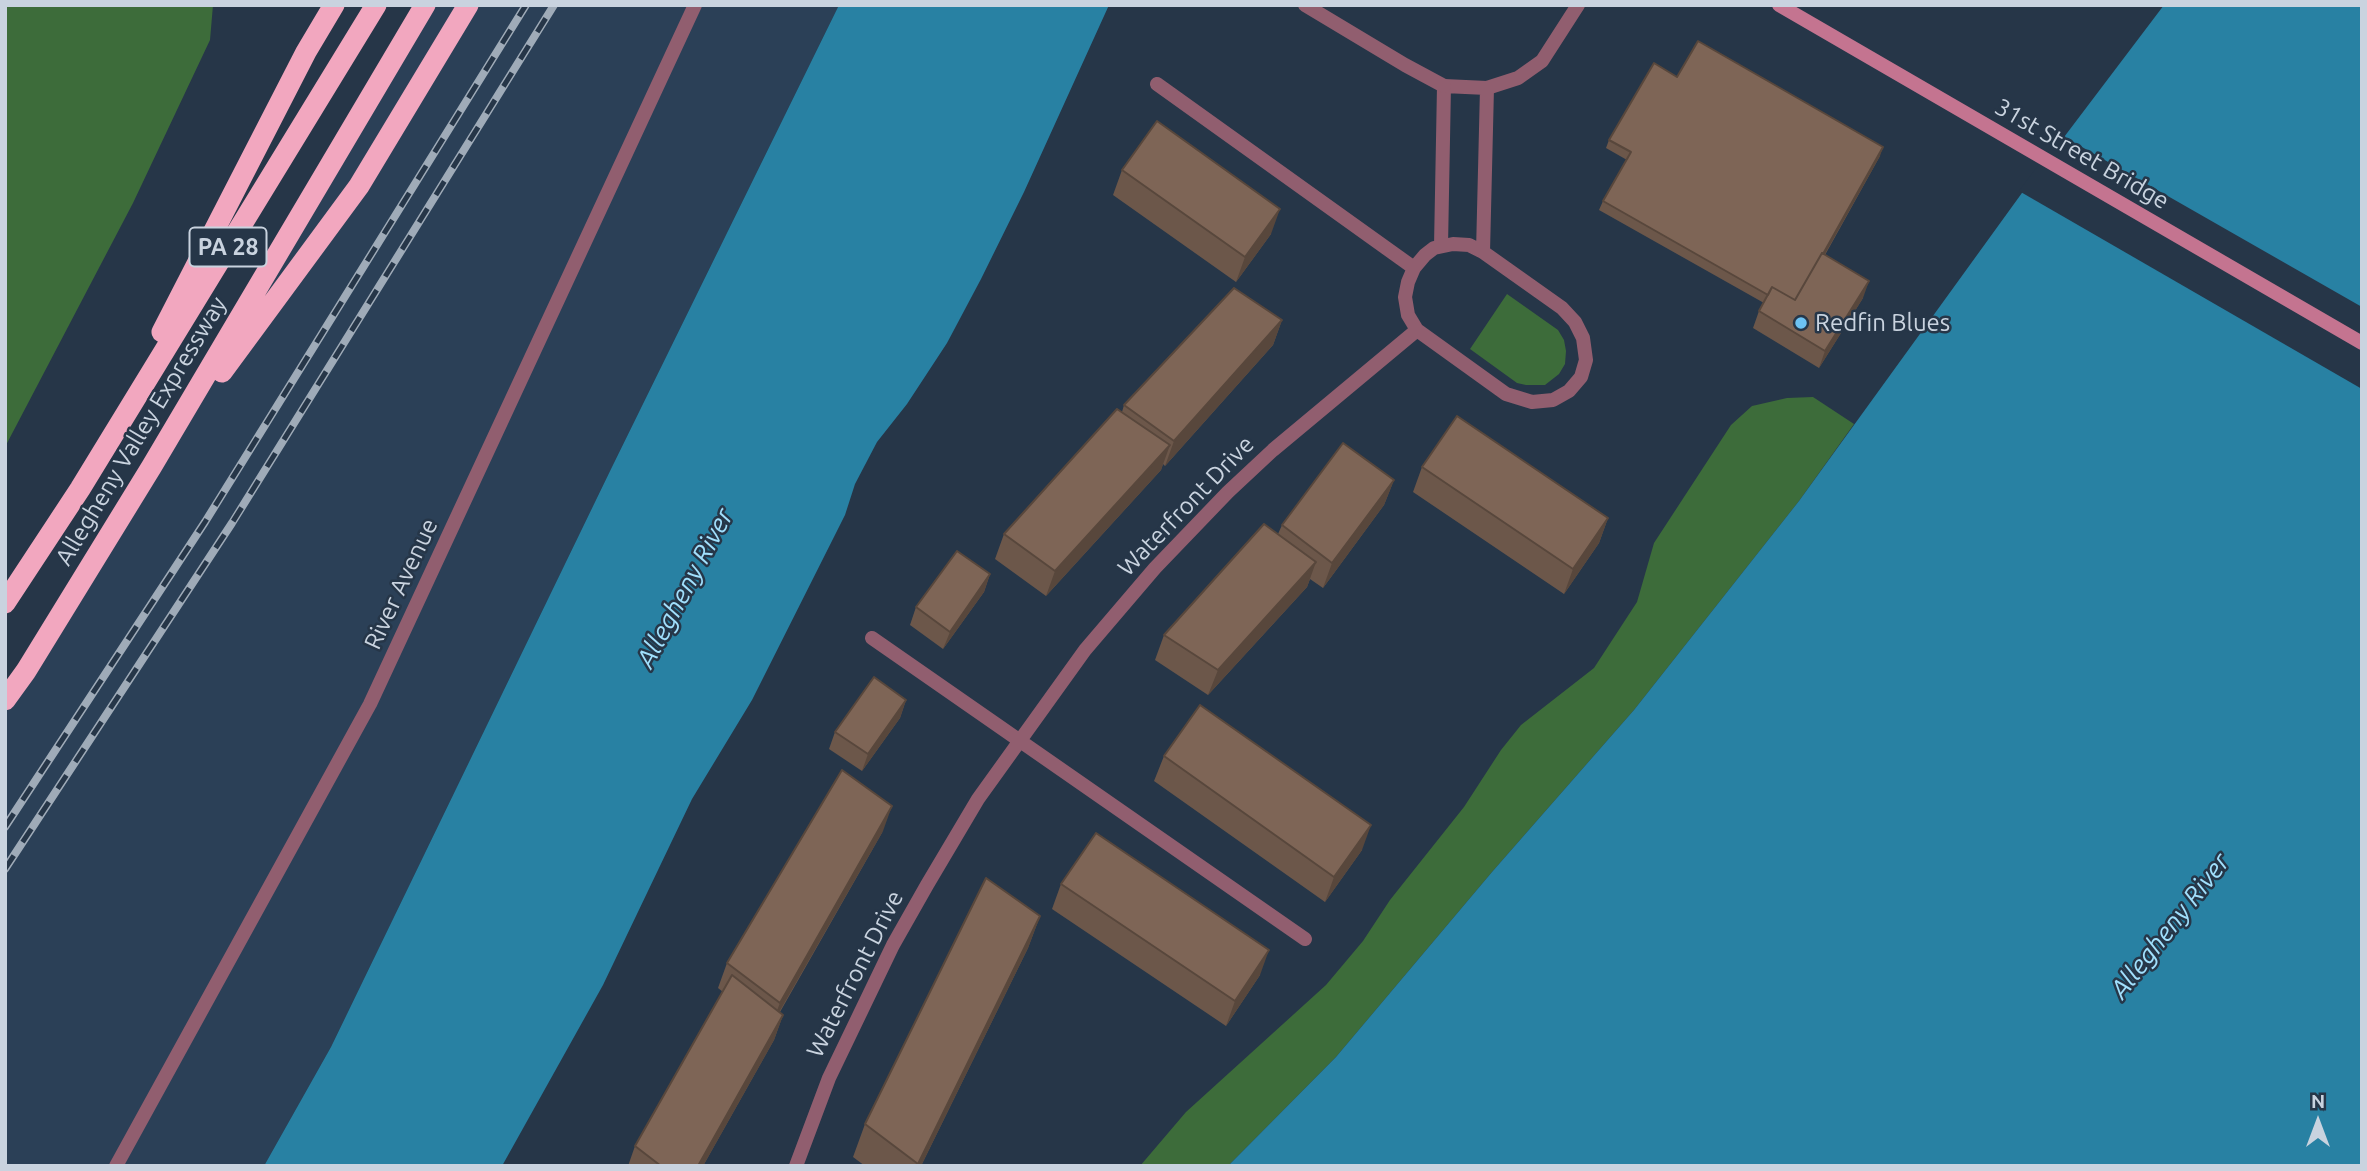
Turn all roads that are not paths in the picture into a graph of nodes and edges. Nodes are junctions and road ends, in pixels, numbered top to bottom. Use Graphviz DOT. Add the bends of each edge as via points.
graph roads {
  1 [pos="334,5"];
  2 [pos="376,5"];
  3 [pos="425,5"];
  4 [pos="468,5"];
  5 [pos="695,5"];
  6 [pos="1305,5"];
  7 [pos="1578,5"];
  8 [pos="1779,5"];
  9 [pos="1157,84"];
  10 [pos="1444,86"];
  11 [pos="1487,88"];
  12 [pos="1441,246"];
  13 [pos="1483,252"];
  14 [pos="1414,268"];
  15 [pos="1417,330"];
  16 [pos="2362,343"];
  17 [pos="152,466"];
  18 [pos="80,489"];
  19 [pos="5,603"];
  20 [pos="872,638"];
  21 [pos="5,700"];
  22 [pos="1018,742"];
  23 [pos="1305,939"];
  24 [pos="116,1166"];
  25 [pos="796,1166"];
  1 -- 18 [label="highway"];
  2 -- 18 [label="highway, Allegheny Valley Expressway / PA 28"];
  3 -- 17 [label="highway, Allegheny Valley Expressway / PA 28"];
  4 -- 17 [label="highway" via="359,186"];
  5 -- 24 [label="street, River Avenue" via="370,704"];
  6 -- 10 [label="street"];
  7 -- 11 [label="street" via="1542,61 1518,78"];
  8 -- 16 [label="main road, 31st Street Bridge"];
  9 -- 14 [label="street"];
  10 -- 11 [label="street"];
  10 -- 12 [label="street"];
  11 -- 13 [label="street"];
  12 -- 13 [label="street" via="1469,245"];
  12 -- 14 [label="street"];
  13 -- 15 [label="street" via="1575,322 1586,360 1569,391 1553,400 1532,402 1506,394"];
  14 -- 15 [label="street" via="1405,297"];
  15 -- 22 [label="street, Waterfront Drive" via="1228,492 1120,608"];
  17 -- 21 [label="highway, Allegheny Valley Expressway / PA 28"];
  18 -- 19 [label="highway, Allegheny Valley Expressway / PA 28"];
  20 -- 22 [label="street"];
  22 -- 23 [label="street"];
  22 -- 25 [label="street, Waterfront Drive" via="978,799 893,945 829,1077"];
}
